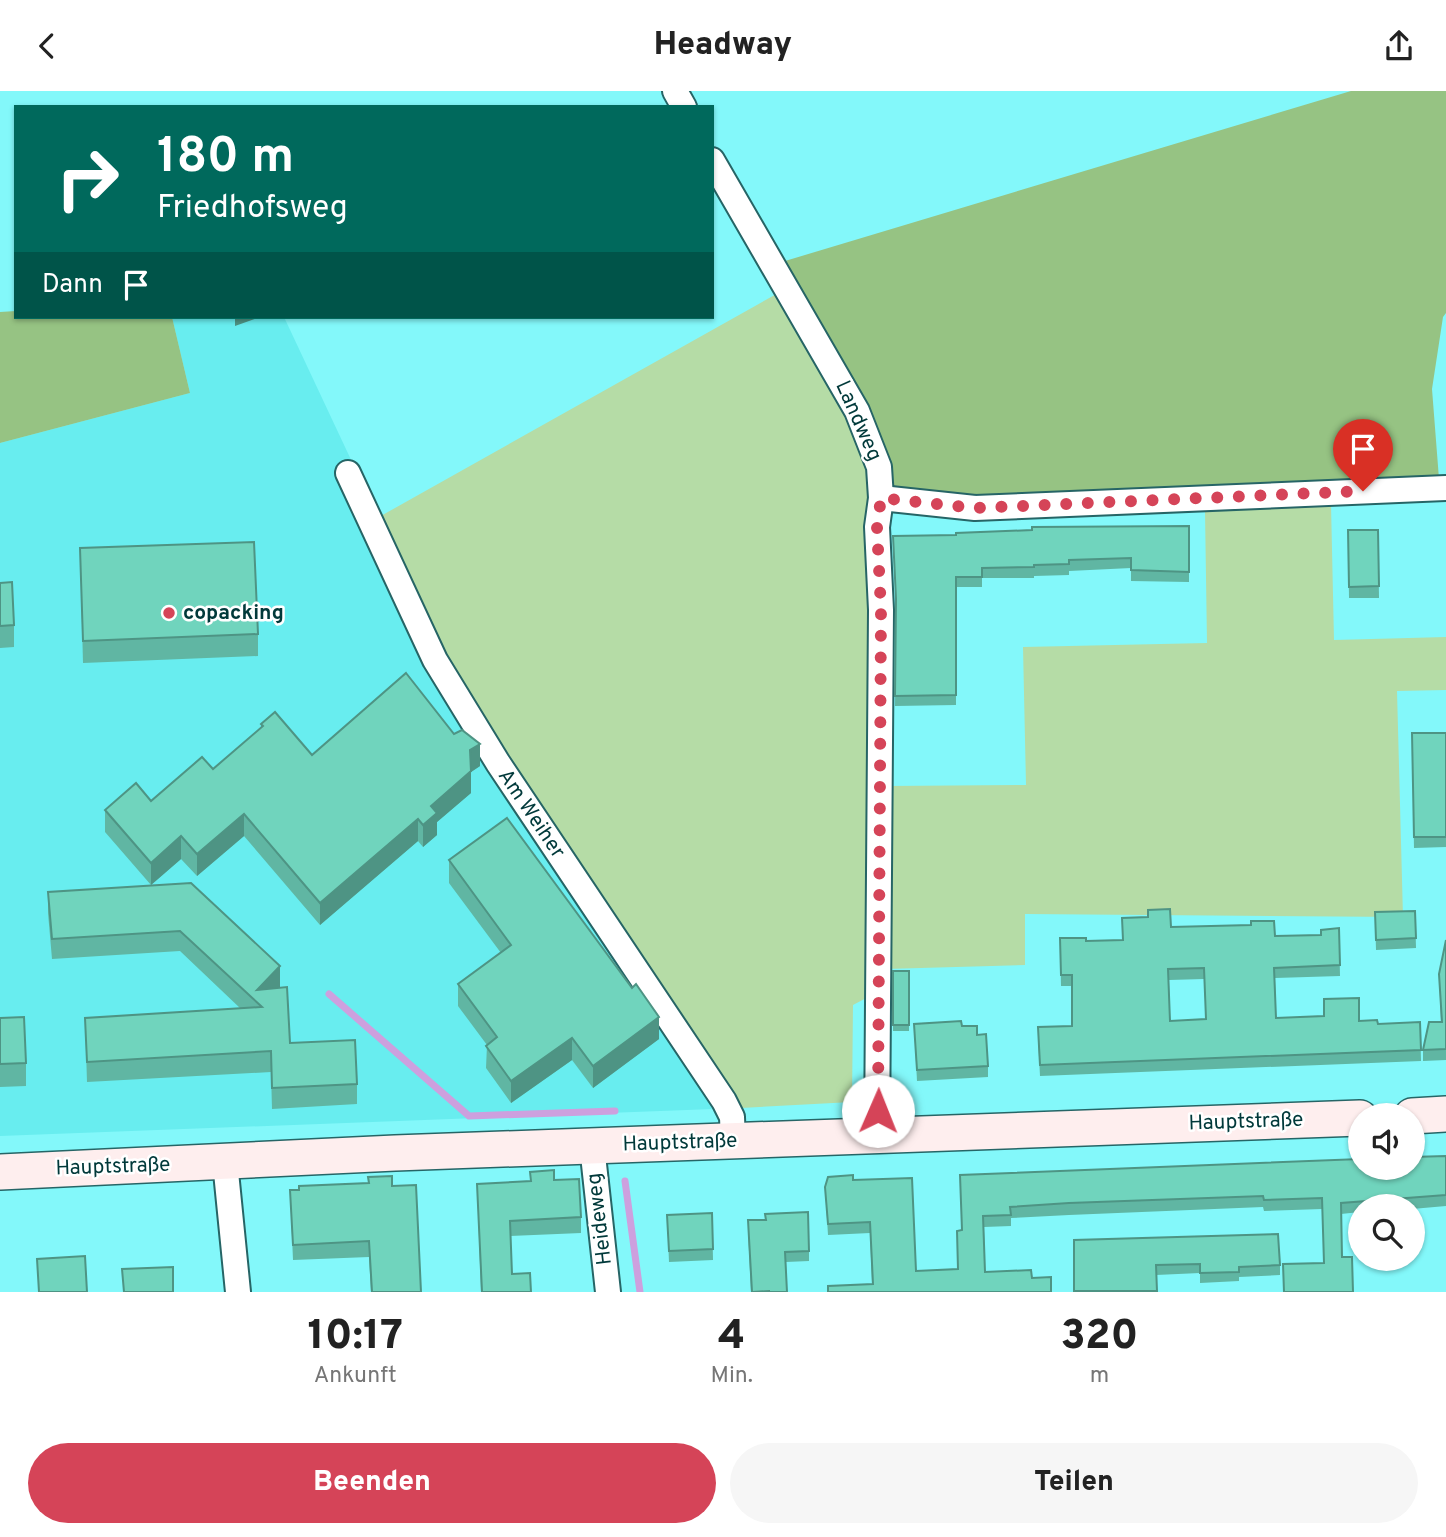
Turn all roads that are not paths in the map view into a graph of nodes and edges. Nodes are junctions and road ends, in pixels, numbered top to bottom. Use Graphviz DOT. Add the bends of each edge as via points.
graph roads {
  1 [pos="714,163"];
  2 [pos="348,473"];
  3 [pos="1446,488"];
  4 [pos="881,498"];
  5 [pos="1446,1114"];
  6 [pos="1425,1115"];
  7 [pos="1348,1118"];
  8 [pos="877,1136"];
  9 [pos="733,1141"];
  10 [pos="592,1146"];
  11 [pos="225,1162"];
  12 [pos="0,1172"];
  13 [pos="238,1292"];
  14 [pos="608,1292"];
  1 -- 4 [label="street, Landweg" via="857,411 879,467"];
  2 -- 9 [label="street, Am Weiher" via="435,660 498,764 724,1101 732,1117"];
  3 -- 4 [label="street" via="975,508"];
  4 -- 8 [label="street, Landweg" via="877,527 881,610"];
  5 -- 6 [label="main road"];
  7 -- 8 [label="main road, Hauptstraße"];
  8 -- 9 [label="main road, Hauptstraße"];
  9 -- 10 [label="main road, Hauptstraße"];
  10 -- 11 [label="main road, Hauptstraße"];
  10 -- 14 [label="street, Heideweg"];
  11 -- 12 [label="main road, Hauptstraße"];
  11 -- 13 [label="street"];
}
